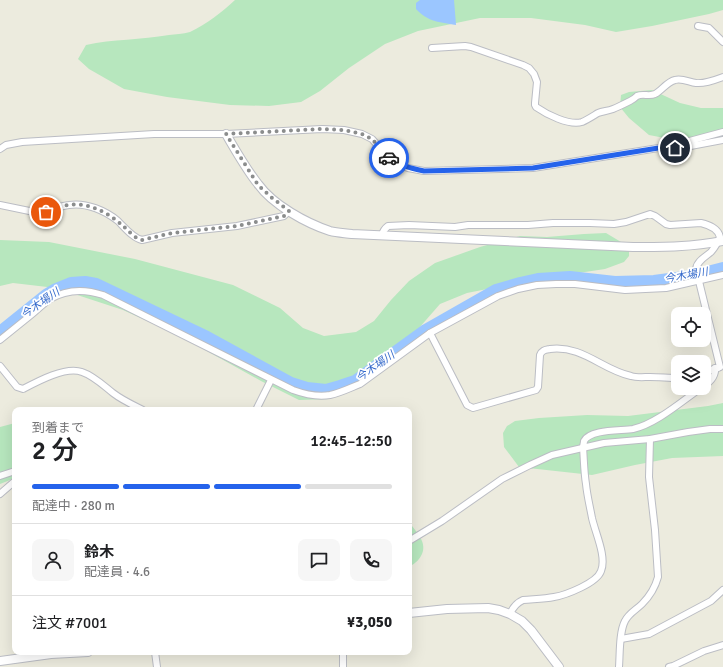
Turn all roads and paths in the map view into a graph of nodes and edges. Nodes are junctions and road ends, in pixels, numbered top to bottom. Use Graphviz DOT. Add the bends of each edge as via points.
graph roads {
  1 [pos="698,26"];
  2 [pos="723,42"];
  3 [pos="432,48"];
  4 [pos="723,77"];
  5 [pos="723,132"];
  6 [pos="226,134"];
  7 [pos="723,140"];
  8 [pos="671,146"];
  9 [pos="0,149"];
  10 [pos="0,205"];
  11 [pos="289,211"];
  12 [pos="382,235"];
  13 [pos="721,241"];
  14 [pos="723,275"];
  15 [pos="697,277"];
  16 [pos="430,333"];
  17 [pos="0,340"];
  18 [pos="0,366"];
  19 [pos="719,367"];
  20 [pos="671,378"];
  21 [pos="271,380"];
  22 [pos="711,380"];
  23 [pos="691,395"];
  24 [pos="137,407"];
  25 [pos="258,407"];
  26 [pos="723,429"];
  27 [pos="650,440"];
  28 [pos="583,447"];
  29 [pos="12,472"];
  30 [pos="0,476"];
  31 [pos="12,484"];
  32 [pos="0,494"];
  33 [pos="412,539"];
  34 [pos="723,590"];
  35 [pos="412,613"];
  36 [pos="510,614"];
  37 [pos="621,639"];
  38 [pos="723,645"];
  39 [pos="44,655"];
  40 [pos="155,655"];
  41 [pos="343,655"];
  42 [pos="0,661"];
  43 [pos="157,667"];
  44 [pos="343,667"];
  45 [pos="559,667"];
  46 [pos="619,667"];
  47 [pos="668,667"];
  1 -- 2 [label="street" via="709,28"];
  3 -- 4 [label="street" via="471,47 524,65 536,78 536,107 570,122 582,122 638,96 650,96 671,81 700,83"];
  5 -- 8 [label="street"];
  6 -- 8 [label="street" via="344,130 372,139 398,164 424,171 533,168"];
  6 -- 9 [label="street" via="154,134 22,142"];
  6 -- 11 [label="street" via="258,185"];
  7 -- 8 [label="street" via="680,148"];
  10 -- 11 [label="street" via="39,213 70,205 86,206 106,212 140,240 172,233 237,226 284,216"];
  11 -- 12 [label="street" via="332,231"];
  12 -- 13 [label="street" via="633,247 700,245"];
  12 -- 13 [label="street" via="388,226 614,224 650,214 670,225 705,224 716,229"];
  13 -- 15 [label="street" via="696,266"];
  14 -- 15 [label="street"];
  15 -- 16 [label="street" via="666,288 625,290 575,284 537,285 498,296"];
  15 -- 19 [label="street"];
  16 -- 20 [label="street" via="468,405 473,408 536,390 540,355 544,350 569,349 633,377"];
  16 -- 21 [label="street" via="360,384 330,395 304,394"];
  17 -- 21 [label="street" via="60,294 70,291 92,291"];
  18 -- 24 [label="street" via="18,387 23,389 41,379 60,373 82,372"];
  19 -- 22 [label="street"];
  21 -- 25 [label="street"];
  23 -- 28 [label="street" via="650,423 633,429 592,434 584,442"];
  26 -- 27 [label="street" via="688,432"];
  27 -- 28 [label="street"];
  27 -- 37 [label="street" via="650,477 658,577 650,595 625,621"];
  28 -- 33 [label="street" via="552,455 502,479"];
  28 -- 36 [label="street" via="586,484 602,557 600,575 595,580 553,598 520,601"];
  29 -- 30 [label="street"];
  31 -- 32 [label="street"];
  34 -- 37 [label="street" via="711,601 649,634"];
  35 -- 36 [label="street" via="488,608"];
  36 -- 45 [label="street" via="531,630"];
  37 -- 46 [label="street"];
  38 -- 47 [label="street"];
  39 -- 42 [label="street"];
  40 -- 43 [label="street"];
  41 -- 44 [label="street"];
}
